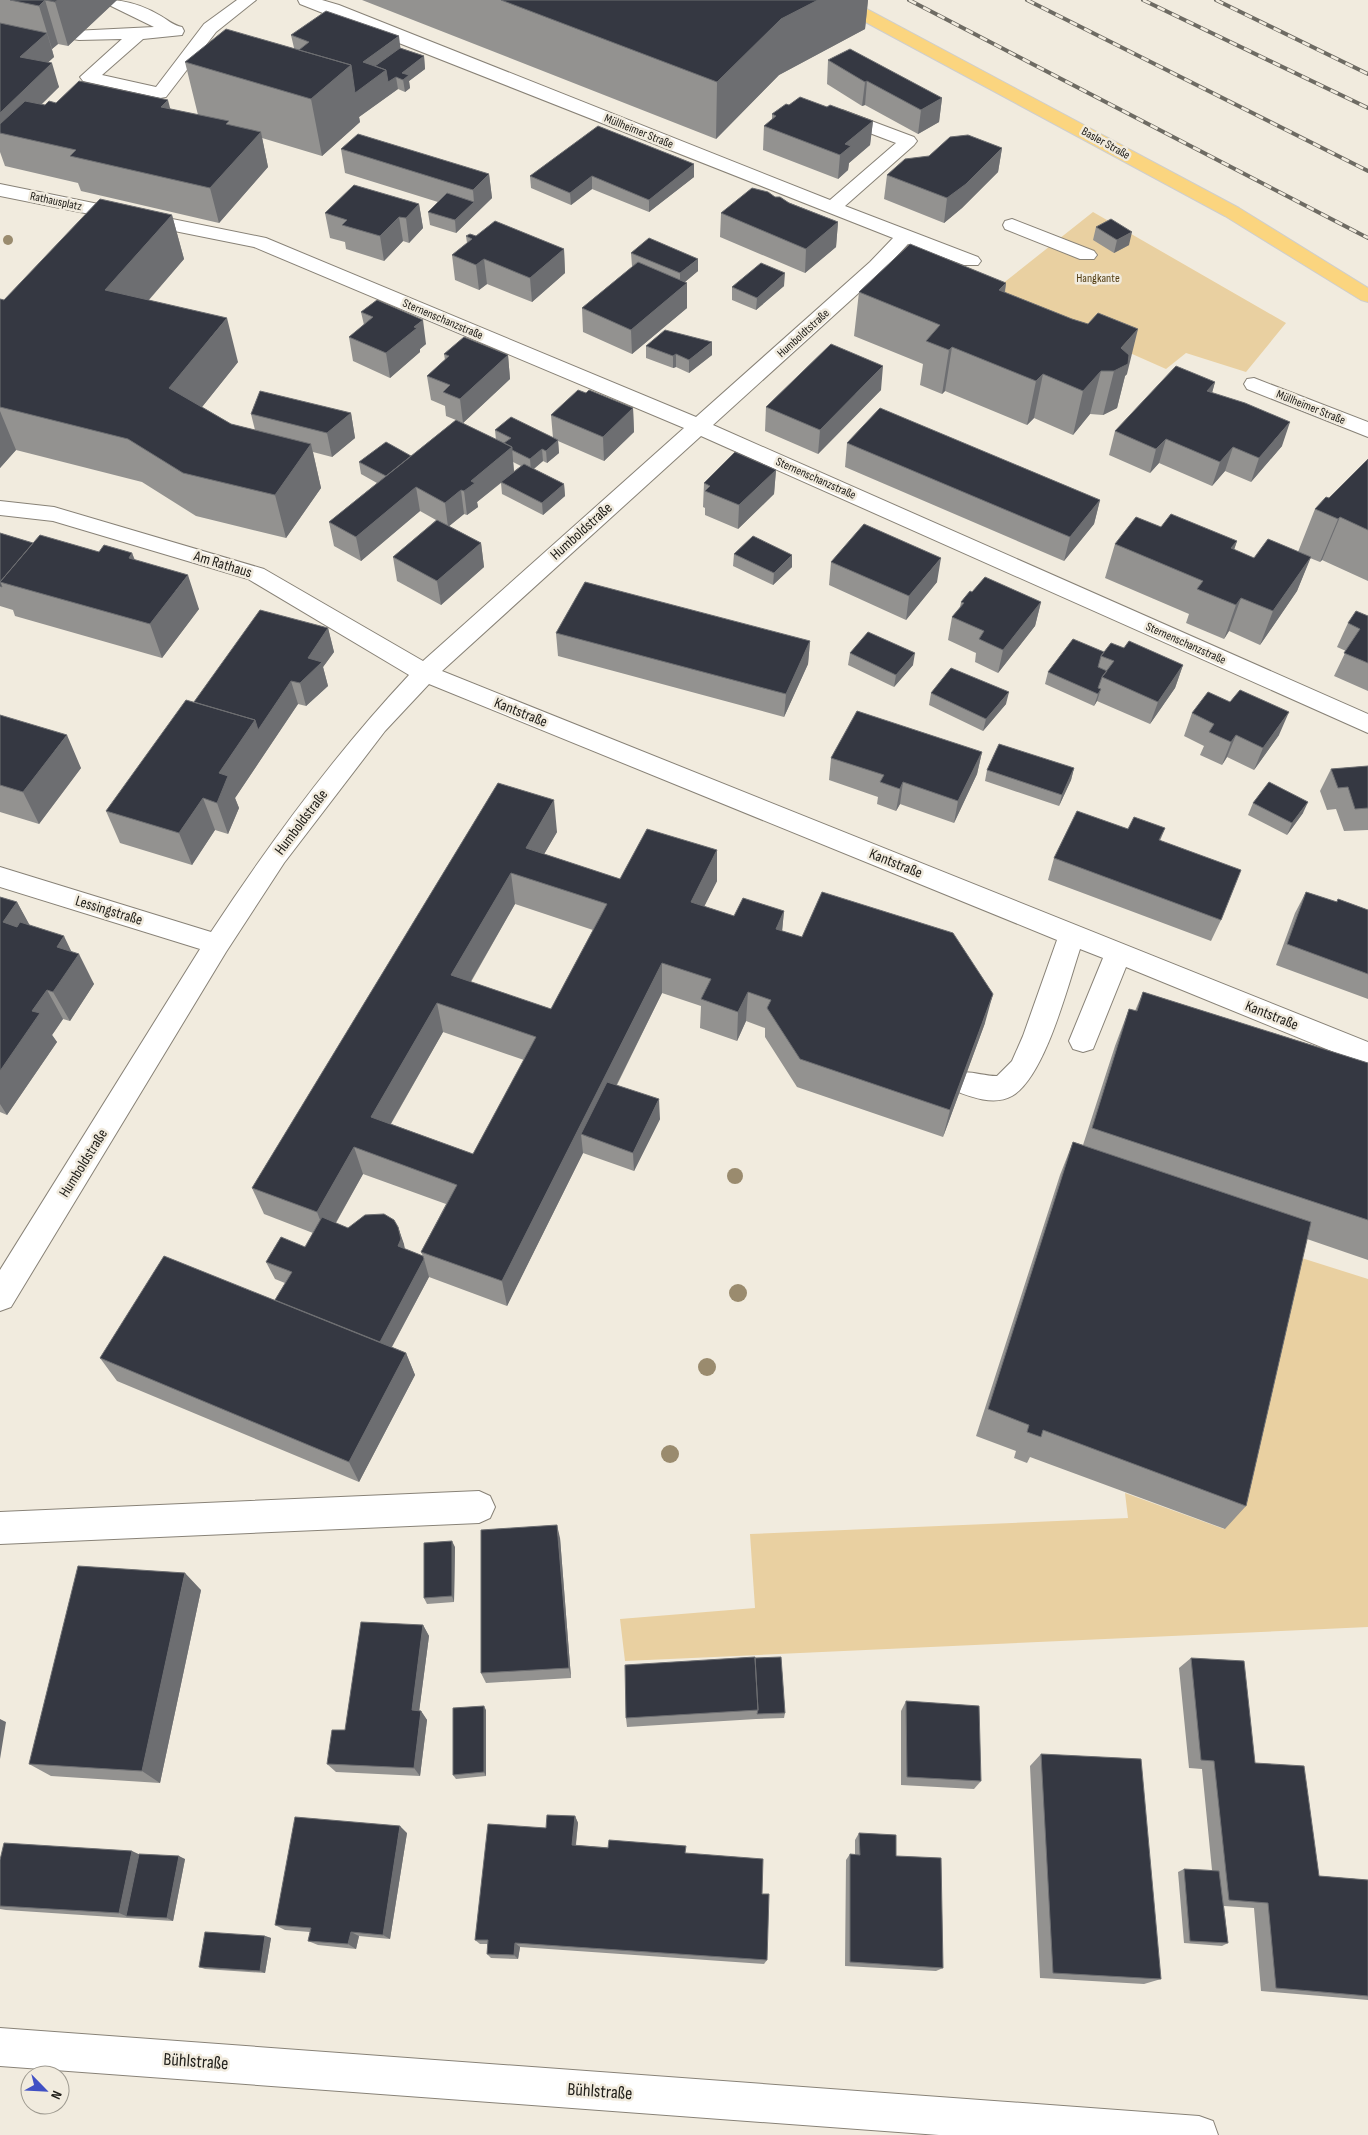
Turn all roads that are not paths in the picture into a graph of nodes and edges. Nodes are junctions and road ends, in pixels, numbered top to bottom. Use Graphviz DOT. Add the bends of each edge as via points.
graph roads {
  1 [pos="248,0"];
  2 [pos="306,0"];
  3 [pos="838,0"];
  4 [pos="115,1"];
  5 [pos="210,28"];
  6 [pos="169,31"];
  7 [pos="138,34"];
  8 [pos="80,35"];
  9 [pos="821,108"];
  10 [pos="0,190"];
  11 [pos="832,208"];
  12 [pos="1012,225"];
  13 [pos="905,236"];
  14 [pos="259,242"];
  15 [pos="1087,255"];
  16 [pos="971,261"];
  17 [pos="1368,296"];
  18 [pos="1254,384"];
  19 [pos="698,426"];
  20 [pos="1368,430"];
  21 [pos="0,508"];
  22 [pos="425,673"];
  23 [pos="1368,724"];
  24 [pos="0,877"];
  25 [pos="1072,935"];
  26 [pos="217,944"];
  27 [pos="1118,953"];
  28 [pos="1083,1040"];
  29 [pos="1368,1054"];
  30 [pos="963,1082"];
  31 [pos="0,1297"];
  32 [pos="479,1506"];
  33 [pos="0,1528"];
  34 [pos="0,2047"];
  35 [pos="1199,2135"];
  1 -- 5 [label="street"];
  2 -- 11 [label="street, Müllheimer Straße"];
  3 -- 17 [label="main road, Basler Straße" via="1224,208"];
  4 -- 6 [label="street" via="156,20"];
  5 -- 6 [label="street"];
  5 -- 7 [label="street" via="160,93 82,82"];
  6 -- 7 [label="street"];
  7 -- 8 [label="street"];
  9 -- 11 [label="street" via="908,141"];
  10 -- 14 [label="street, Rathausplatz"];
  11 -- 13 [label="street, Müllheimer Straße"];
  12 -- 15 [label="street"];
  13 -- 16 [label="street, Müllheimer Straße"];
  13 -- 19 [label="street, Humboldtstraße" via="882,262"];
  14 -- 19 [label="street, Sternenschanzstraße"];
  18 -- 20 [label="street, Müllheimer Straße"];
  19 -- 22 [label="street, Humboldstraße"];
  19 -- 23 [label="street, Sternenschanzstraße"];
  21 -- 22 [label="street, Am Rathaus" via="54,514 256,574"];
  22 -- 25 [label="street, Kantstraße"];
  22 -- 26 [label="street, Humboldstraße" via="335,775 275,856"];
  24 -- 26 [label="street, Lessingstraße"];
  25 -- 27 [label="street, Kantstraße"];
  25 -- 30 [label="street" via="1037,1036 1022,1069 1003,1087 984,1088"];
  26 -- 31 [label="street, Humboldstraße"];
  27 -- 28 [label="street"];
  27 -- 29 [label="street, Kantstraße"];
  32 -- 33 [label="street"];
  34 -- 35 [label="street, Bühlstraße"];
}
